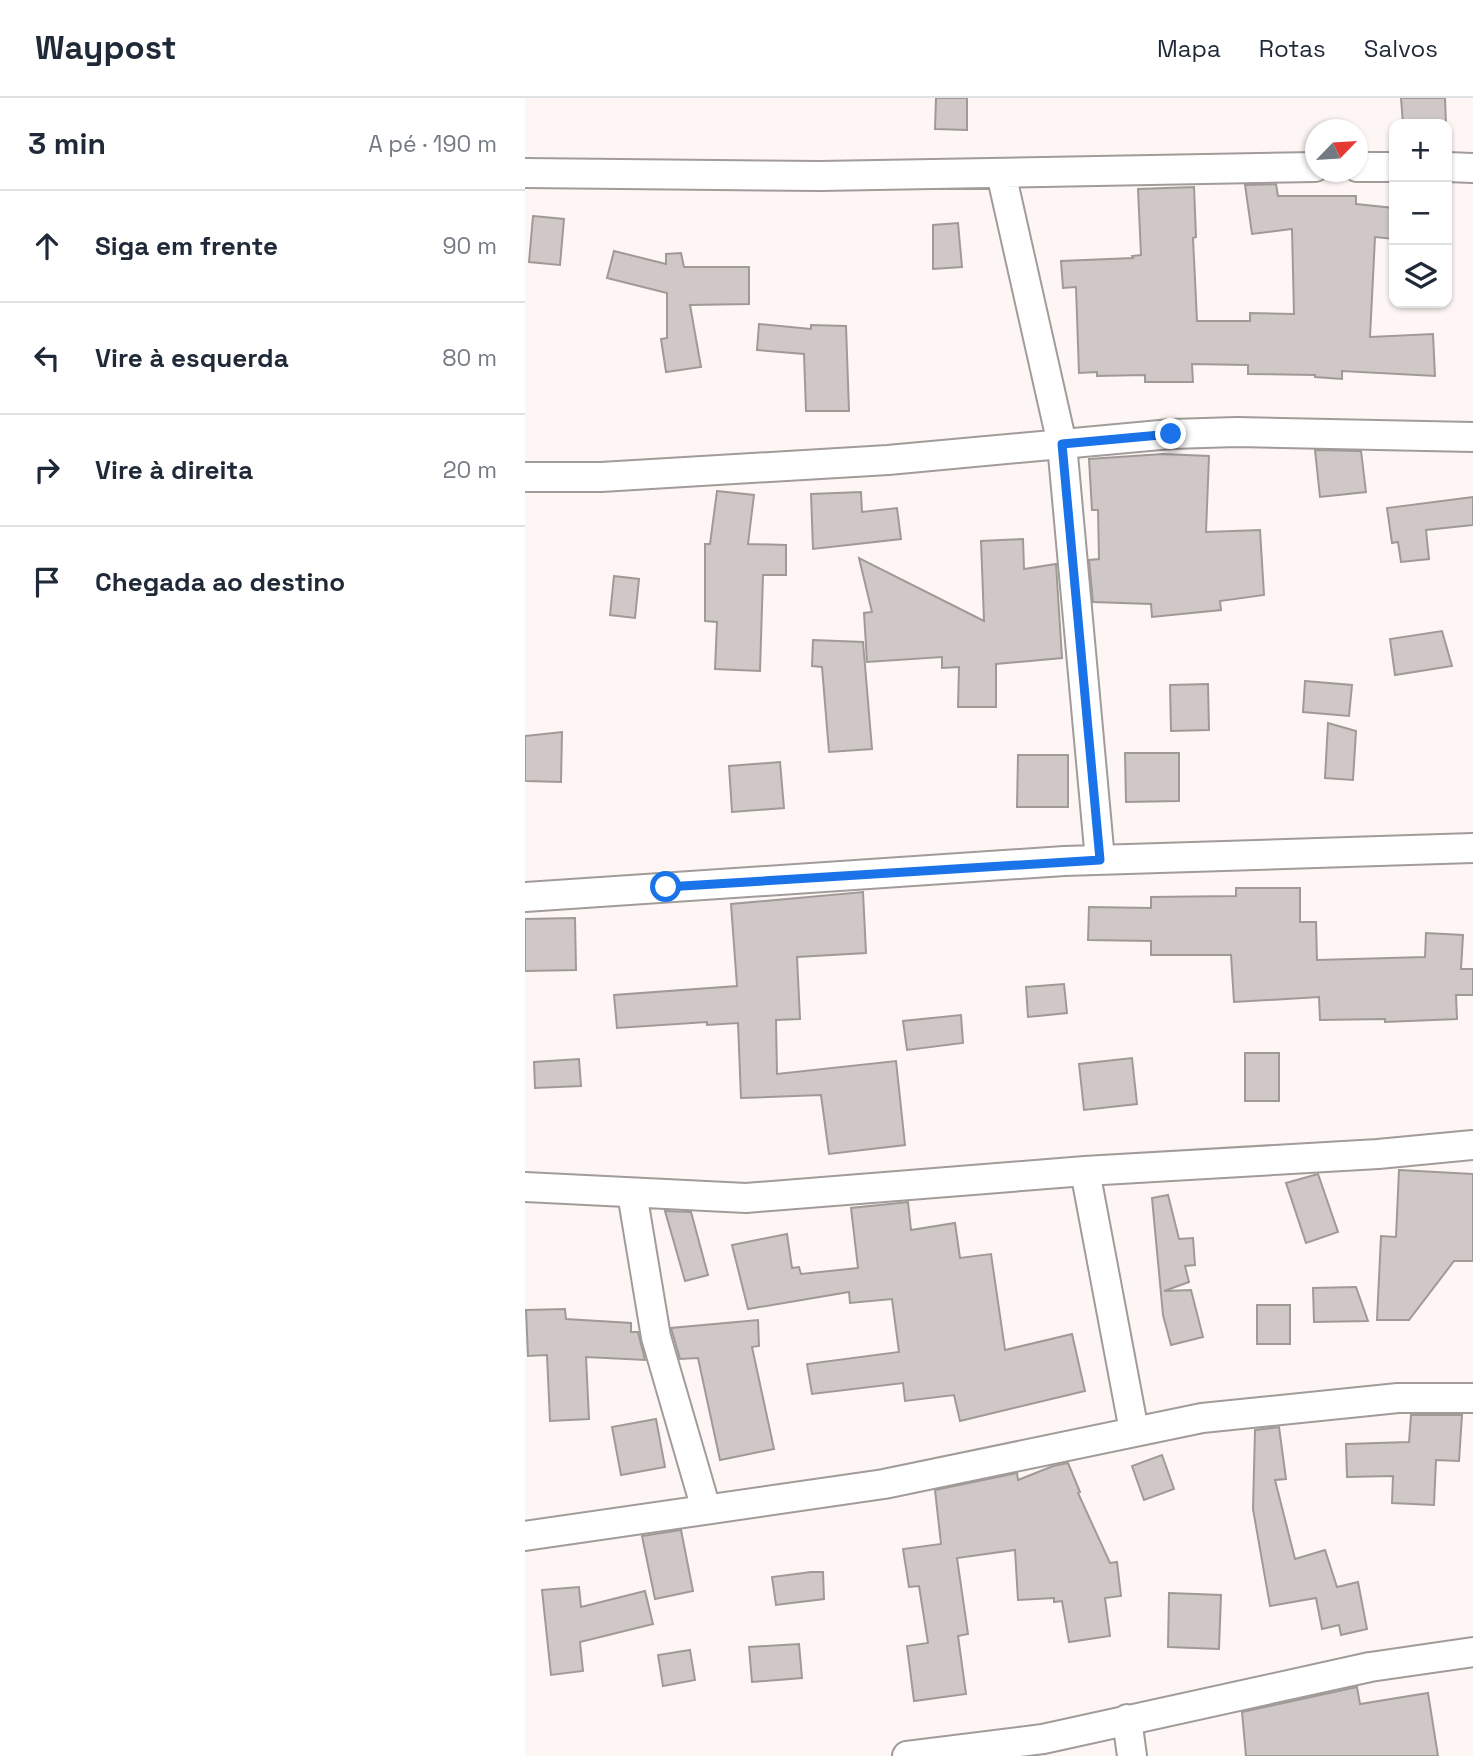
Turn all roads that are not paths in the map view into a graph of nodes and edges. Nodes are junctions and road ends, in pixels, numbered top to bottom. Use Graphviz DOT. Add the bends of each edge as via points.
graph roads {
  1 [pos="1305,167"];
  2 [pos="1368,167"];
  3 [pos="1389,167"];
  4 [pos="1452,167"];
  5 [pos="1473,168"];
  6 [pos="525,173"];
  7 [pos="1001,173"];
  8 [pos="1473,437"];
  9 [pos="1062,444"];
  10 [pos="525,477"];
  11 [pos="1473,848"];
  12 [pos="1100,860"];
  13 [pos="525,897"];
  14 [pos="1473,1144"];
  15 [pos="1085,1171"];
  16 [pos="525,1187"];
  17 [pos="632,1193"];
  18 [pos="1473,1398"];
  19 [pos="1134,1431"];
  20 [pos="706,1510"];
  21 [pos="525,1536"];
  22 [pos="1473,1653"];
  23 [pos="1127,1719"];
  24 [pos="907,1756"];
  25 [pos="1132,1756"];
  1 -- 7 [label="street"];
  2 -- 3 [label="street"];
  4 -- 5 [label="street"];
  6 -- 7 [label="street"];
  7 -- 9 [label="street"];
  8 -- 9 [label="street" via="1237,432"];
  9 -- 10 [label="street" via="888,460 601,477"];
  9 -- 12 [label="street"];
  11 -- 12 [label="street"];
  12 -- 13 [label="street"];
  14 -- 15 [label="street"];
  15 -- 17 [label="street" via="745,1198"];
  15 -- 19 [label="street"];
  16 -- 17 [label="street"];
  17 -- 20 [label="street" via="656,1337"];
  18 -- 19 [label="street" via="1398,1398 1202,1418"];
  19 -- 20 [label="street" via="884,1483"];
  20 -- 21 [label="street"];
  22 -- 23 [label="street" via="1370,1667"];
  23 -- 24 [label="street" via="1043,1739"];
  23 -- 25 [label="street"];
}
